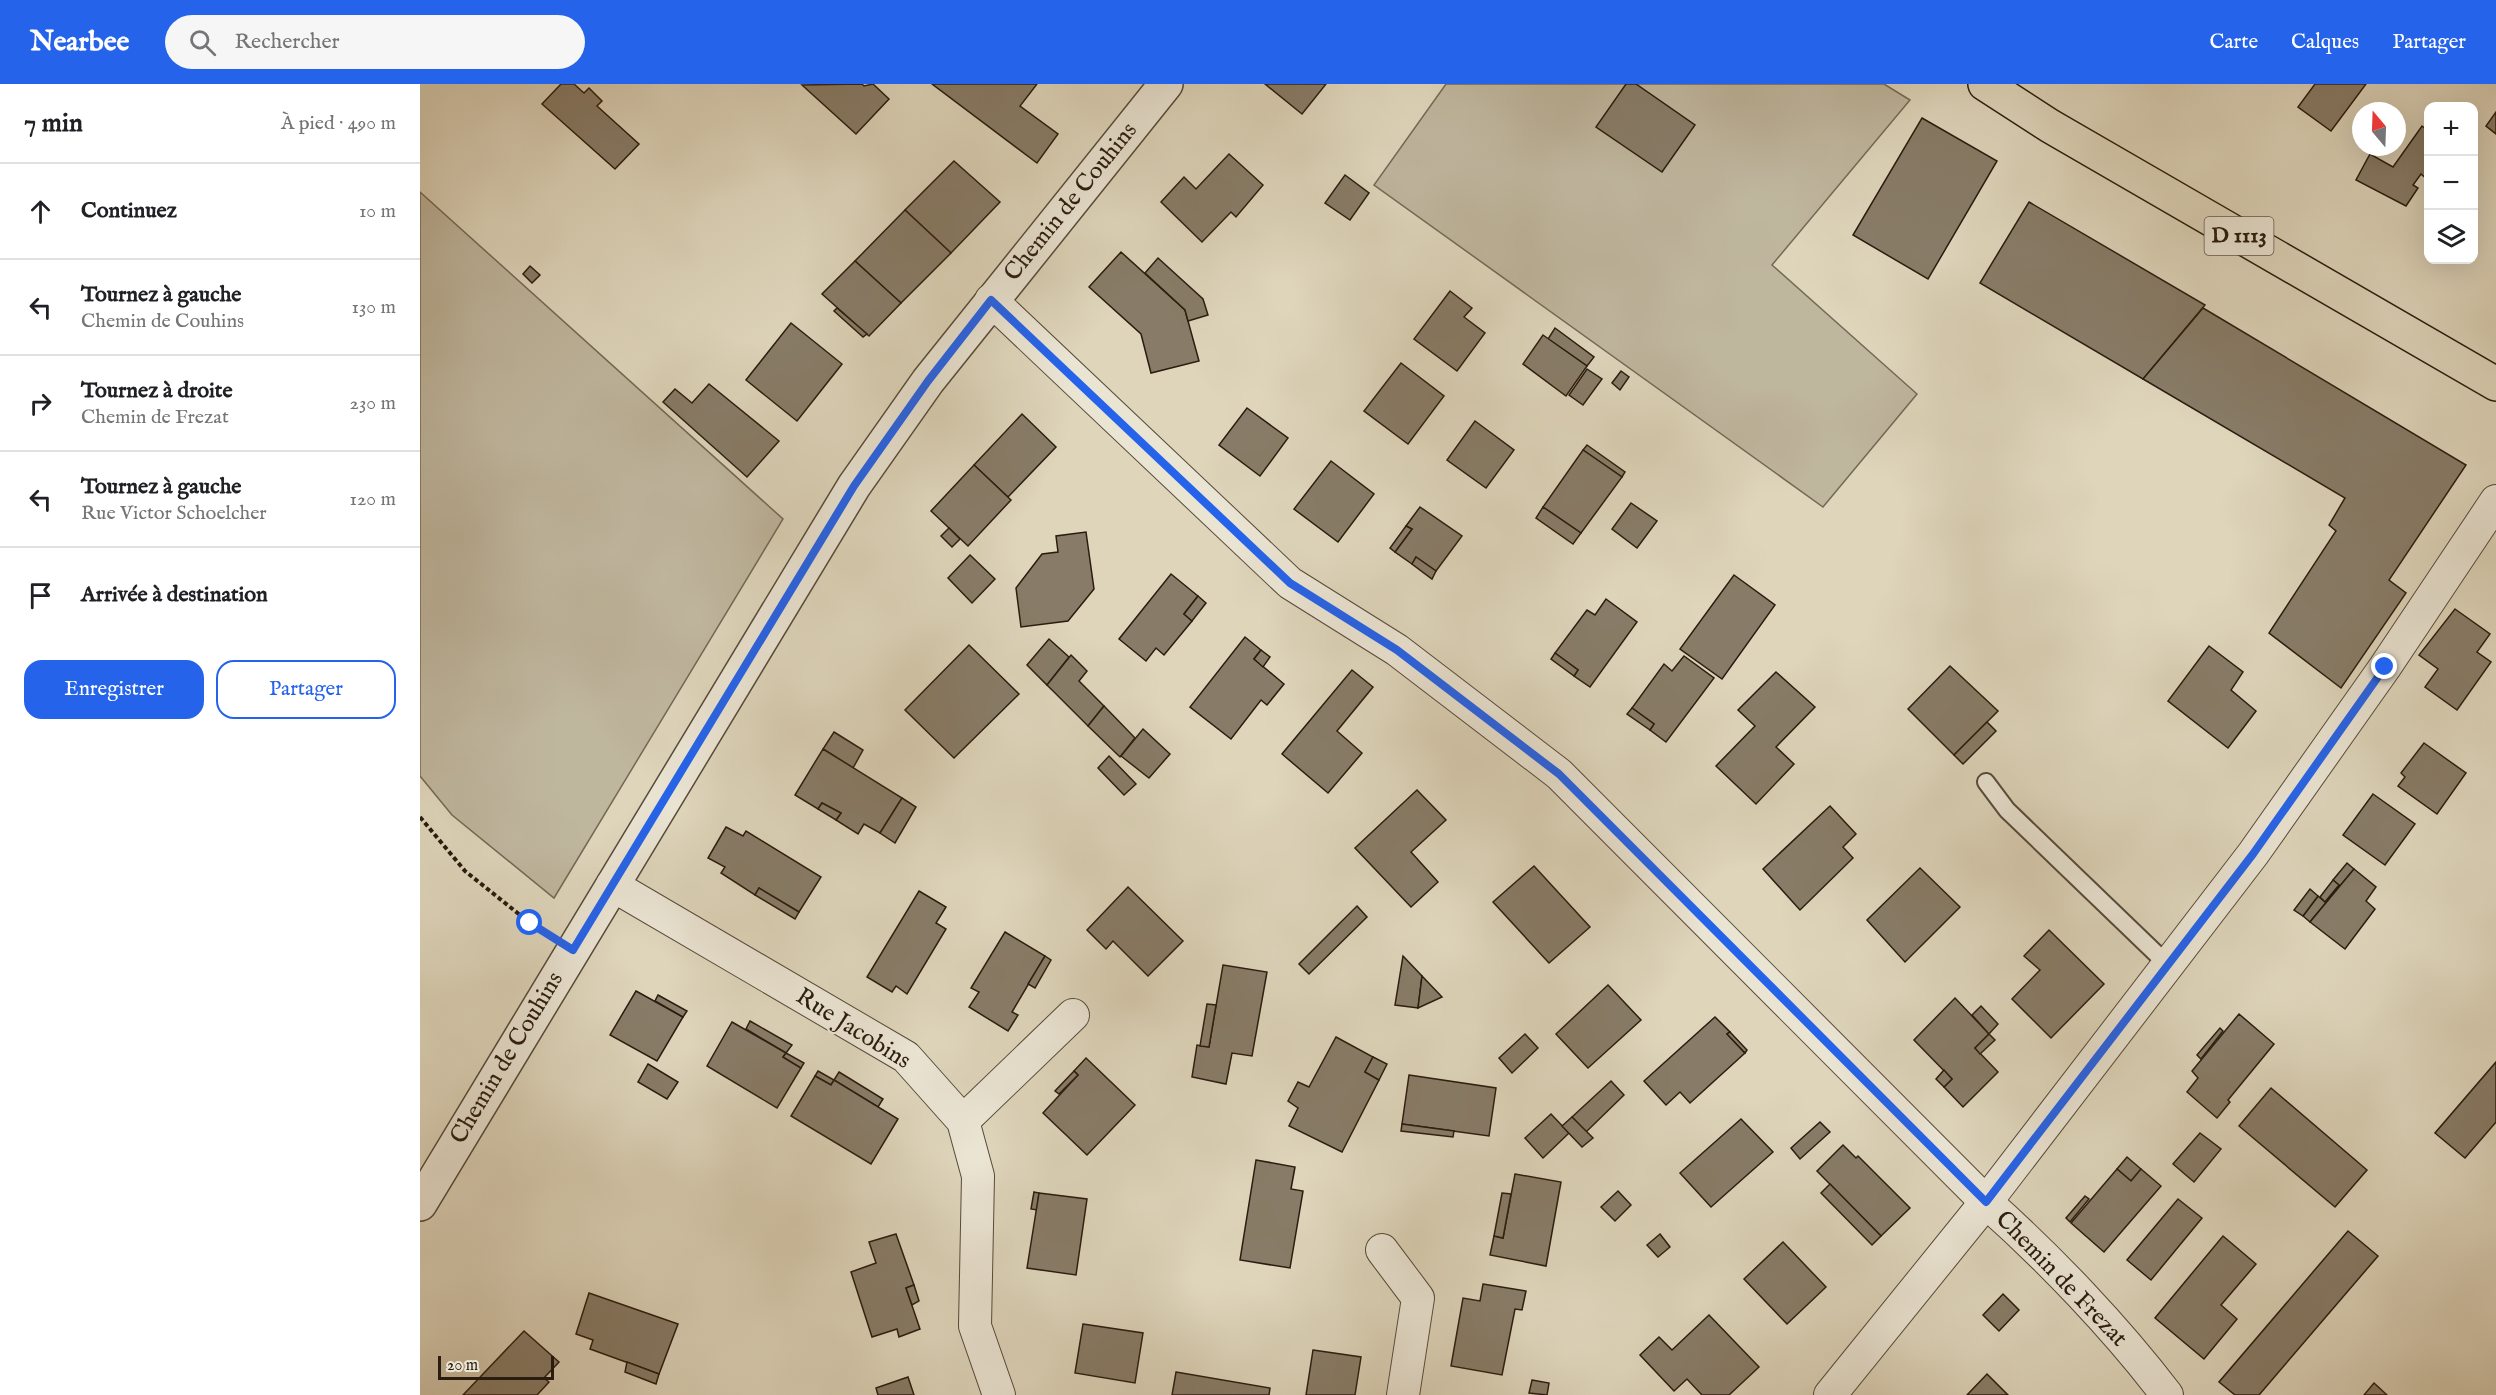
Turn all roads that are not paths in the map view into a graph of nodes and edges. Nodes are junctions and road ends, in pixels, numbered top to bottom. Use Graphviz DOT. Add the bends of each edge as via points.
graph roads {
  1 [pos="1166,84"];
  2 [pos="1985,84"];
  3 [pos="991,300"];
  4 [pos="2496,384"];
  5 [pos="2496,501"];
  6 [pos="1986,782"];
  7 [pos="612,885"];
  8 [pos="2168,964"];
  9 [pos="1073,1015"];
  10 [pos="963,1121"];
  11 [pos="1986,1202"];
  12 [pos="420,1204"];
  13 [pos="1382,1250"];
  14 [pos="999,1395"];
  15 [pos="1403,1395"];
  16 [pos="1830,1395"];
  17 [pos="2167,1395"];
  1 -- 3 [label="street, Chemin de Couhins"];
  2 -- 4 [label="main road, D 1113" via="2050,126"];
  3 -- 7 [label="street, Chemin de Couhins" via="854,486"];
  3 -- 11 [label="street, Chemin de Frezat" via="1290,583 1397,650 1559,774"];
  5 -- 8 [label="street" via="2280,816"];
  6 -- 8 [label="lane" via="2007,810"];
  7 -- 10 [label="street, Rue Jacobins" via="906,1057"];
  7 -- 12 [label="street, Chemin de Couhins"];
  8 -- 11 [label="street"];
  9 -- 10 [label="street"];
  10 -- 14 [label="street, Rue Jacobins" via="978,1176 975,1326"];
  11 -- 16 [label="street"];
  11 -- 17 [label="street, Chemin de Frezat" via="2033,1245 2143,1363"];
  13 -- 15 [label="street" via="1418,1298"];
}
